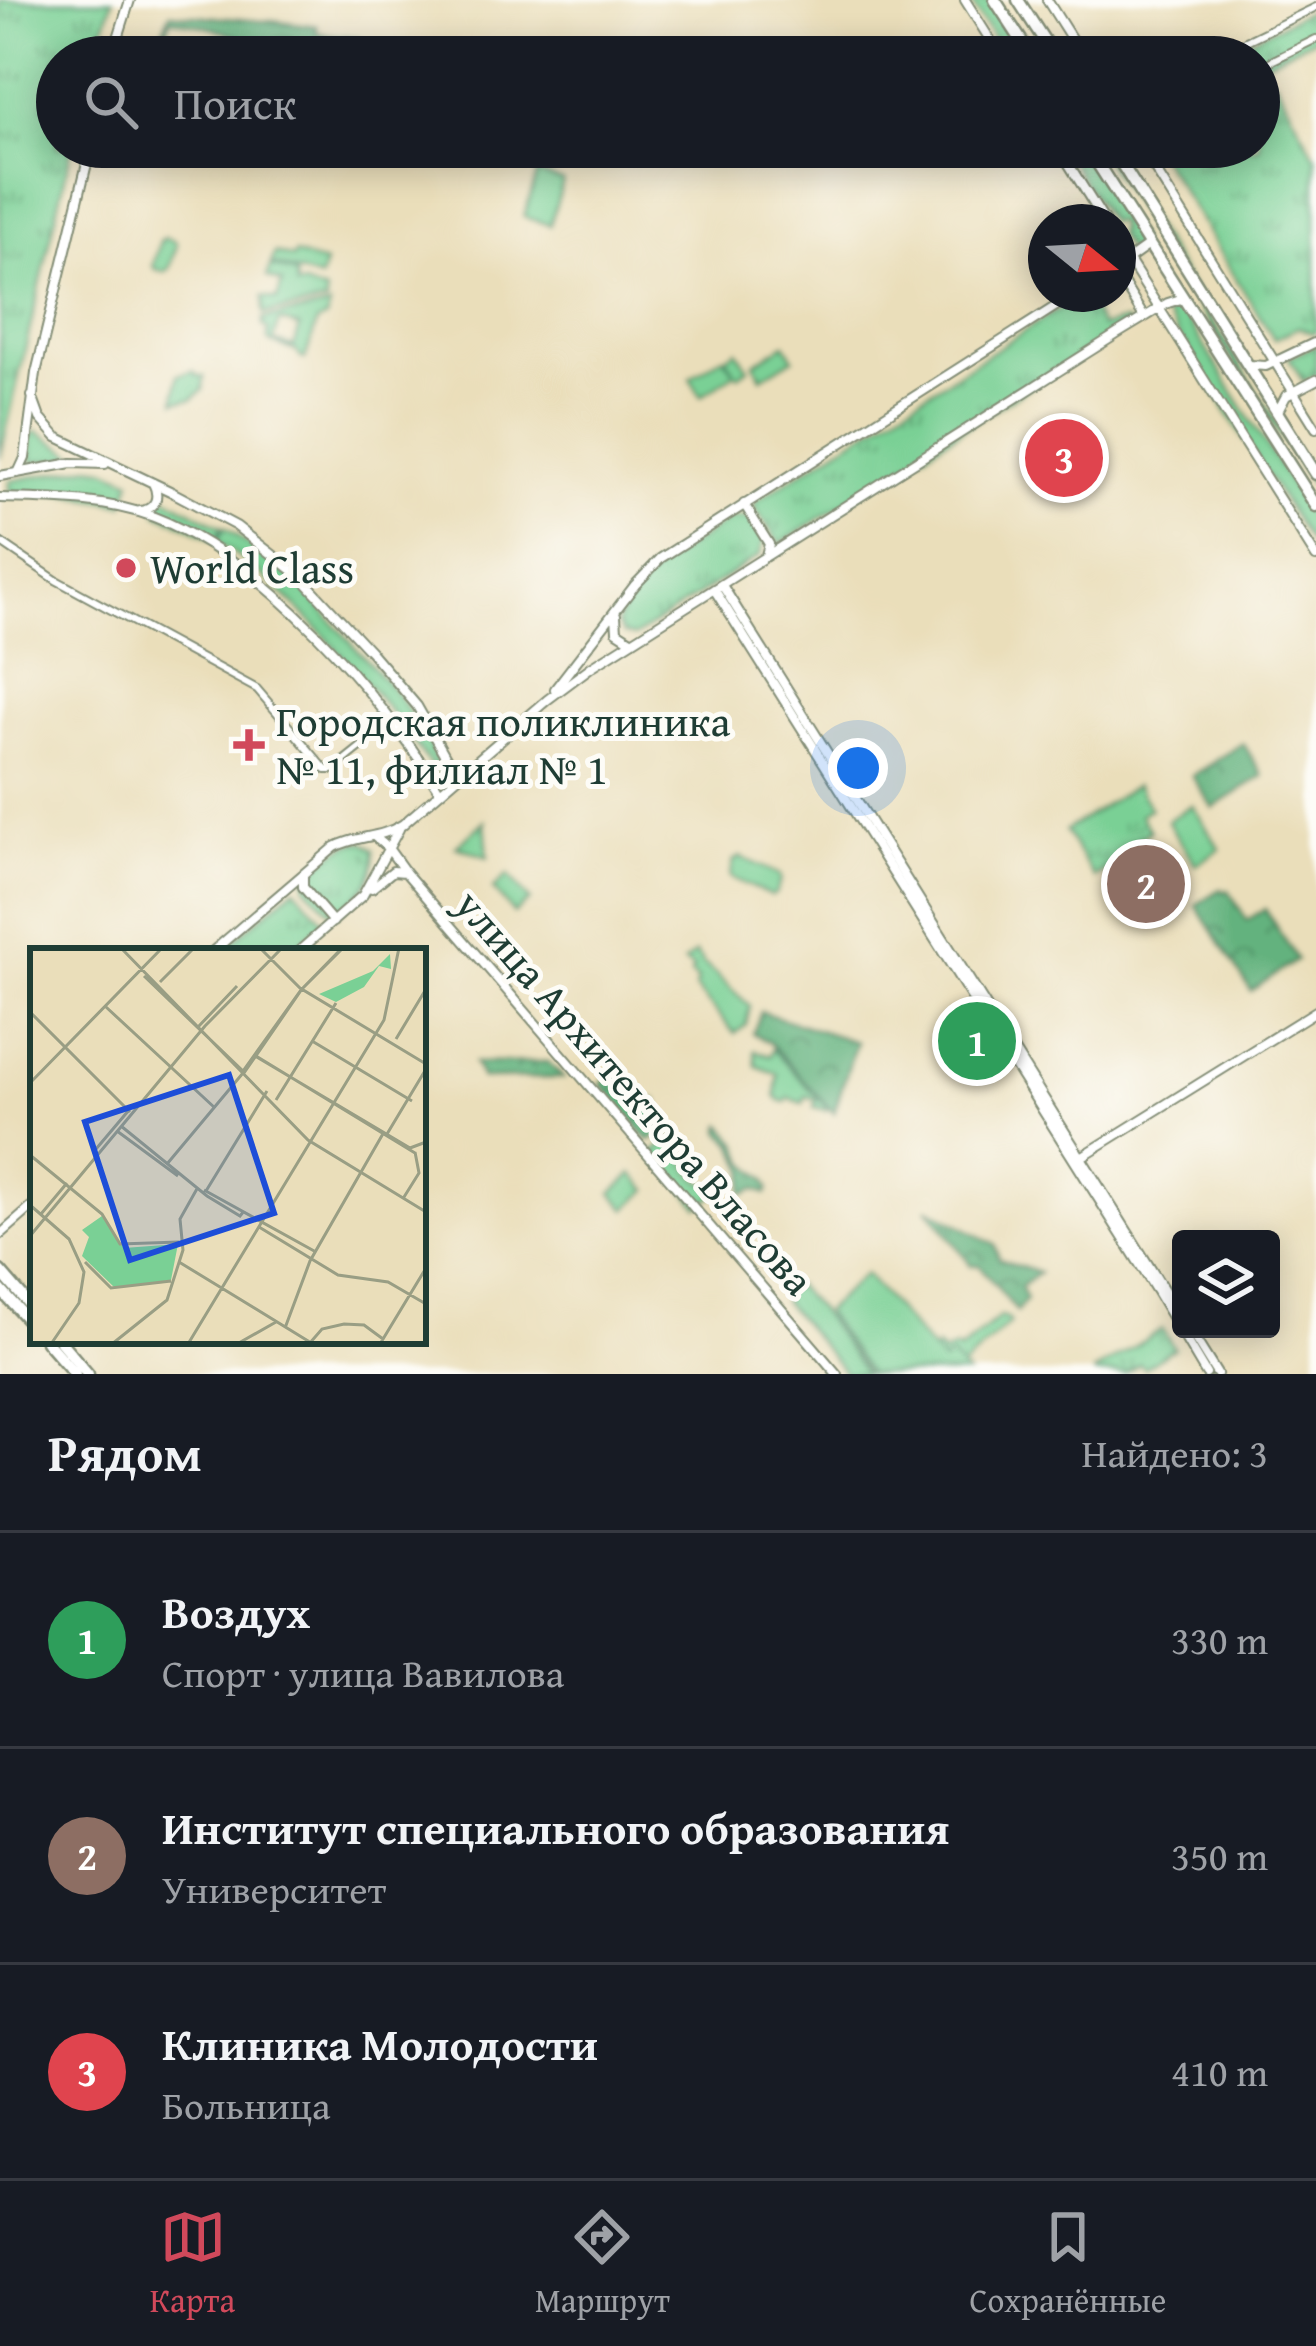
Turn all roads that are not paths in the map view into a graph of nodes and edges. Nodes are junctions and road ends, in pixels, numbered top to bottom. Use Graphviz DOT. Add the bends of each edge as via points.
graph roads {
  1 [pos="130,0"];
  2 [pos="965,0"];
  3 [pos="995,0"];
  4 [pos="1018,0"];
  5 [pos="1047,0"];
  6 [pos="1316,7"];
  7 [pos="119,36"];
  8 [pos="988,36"];
  9 [pos="1018,36"];
  10 [pos="1041,36"];
  11 [pos="1070,36"];
  12 [pos="1256,36"];
  13 [pos="1316,39"];
  14 [pos="1280,57"];
  15 [pos="86,168"];
  16 [pos="1071,168"];
  17 [pos="1100,168"];
  18 [pos="1124,168"];
  19 [pos="1154,168"];
  20 [pos="1094,204"];
  21 [pos="1150,245"];
  22 [pos="1136,255"];
  23 [pos="1136,271"];
  24 [pos="1184,298"];
  25 [pos="1136,303"];
  26 [pos="1159,308"];
  27 [pos="1047,312"];
  28 [pos="1144,317"];
  29 [pos="1316,341"];
  30 [pos="1275,362"];
  31 [pos="1247,365"];
  32 [pos="1316,380"];
  33 [pos="1293,392"];
  34 [pos="32,396"];
  35 [pos="1278,413"];
  36 [pos="1316,428"];
  37 [pos="57,437"];
  38 [pos="27,439"];
  39 [pos="112,464"];
  40 [pos="18,473"];
  41 [pos="1316,474"];
  42 [pos="0,476"];
  43 [pos="152,482"];
  44 [pos="0,498"];
  45 [pos="744,504"];
  46 [pos="1316,506"];
  47 [pos="133,511"];
  48 [pos="0,542"];
  49 [pos="1316,557"];
  50 [pos="764,558"];
  51 [pos="718,587"];
  52 [pos="619,606"];
  53 [pos="632,640"];
  54 [pos="547,700"];
  55 [pos="392,722"];
  56 [pos="457,777"];
  57 [pos="440,792"];
  58 [pos="402,825"];
  59 [pos="369,838"];
  60 [pos="388,848"];
  61 [pos="377,871"];
  62 [pos="406,873"];
  63 [pos="304,874"];
  64 [pos="363,896"];
  65 [pos="333,922"];
  66 [pos="218,948"];
  67 [pos="303,948"];
  68 [pos="1316,1011"];
  69 [pos="1078,1159"];
  70 [pos="30,1209"];
  71 [pos="0,1235"];
  72 [pos="0,1270"];
  73 [pos="0,1289"];
  74 [pos="1172,1303"];
  75 [pos="30,1306"];
  76 [pos="30,1323"];
  77 [pos="1195,1338"];
  78 [pos="49,1344"];
  79 [pos="63,1344"];
  80 [pos="75,1374"];
  81 [pos="88,1374"];
  82 [pos="838,1374"];
  83 [pos="1206,1374"];
  84 [pos="1217,1374"];
  1 -- 7 [label="street"];
  2 -- 8 [label="street"];
  3 -- 9 [label="main road"];
  4 -- 10 [label="main road"];
  5 -- 11 [label="street"];
  6 -- 12 [label="street"];
  13 -- 14 [label="street"];
  15 -- 34 [label="street"];
  16 -- 20 [label="street"];
  17 -- 21 [label="main road"];
  18 -- 31 [label="main road"];
  19 -- 30 [label="street"];
  21 -- 22 [label="street"];
  21 -- 24 [label="main road"];
  23 -- 26 [label="street"];
  24 -- 26 [label="street"];
  24 -- 46 [label="main road"];
  25 -- 28 [label="street"];
  26 -- 28 [label="street"];
  26 -- 49 [label="street"];
  27 -- 45 [label="street"];
  28 -- 50 [label="street"];
  29 -- 30 [label="street"];
  30 -- 31 [label="street"];
  30 -- 33 [label="street"];
  31 -- 35 [label="main road"];
  32 -- 33 [label="street"];
  33 -- 35 [label="street"];
  33 -- 36 [label="street"];
  34 -- 37 [label="street"];
  34 -- 38 [label="street"];
  35 -- 41 [label="main road"];
  37 -- 38 [label="street" via="34,428"];
  37 -- 39 [label="street"];
  38 -- 40 [label="street"];
  39 -- 40 [label="street"];
  39 -- 43 [label="street"];
  40 -- 42 [label="street"];
  43 -- 47 [label="street" via="155,504"];
  43 -- 56 [label="street" via="245,532 300,576 417,706"];
  44 -- 47 [label="street"];
  45 -- 50 [label="street" via="769,544"];
  45 -- 52 [label="street" via="661,559"];
  47 -- 55 [label="street" via="192,534 257,579"];
  48 -- 55 [label="street" via="257,689 326,770"];
  50 -- 51 [label="street"];
  51 -- 53 [label="street"];
  51 -- 69 [label="street"];
  52 -- 53 [label="street" via="614,624"];
  52 -- 54 [label="street"];
  53 -- 54 [label="street"];
  54 -- 56 [label="street"];
  55 -- 57 [label="street"];
  56 -- 57 [label="street"];
  57 -- 58 [label="street"];
  58 -- 59 [label="street"];
  58 -- 60 [label="street"];
  59 -- 60 [label="street, улица Архитектора Власова"];
  59 -- 61 [label="street"];
  59 -- 63 [label="street" via="343,842"];
  60 -- 61 [label="street"];
  60 -- 62 [label="street, улица Архитектора Власова"];
  61 -- 64 [label="street"];
  62 -- 64 [label="street" via="393,871"];
  62 -- 82 [label="street, улица Архитектора Власова"];
  63 -- 65 [label="street" via="303,886"];
  63 -- 66 [label="street"];
  64 -- 65 [label="street"];
  65 -- 67 [label="street"];
  68 -- 69 [label="street"];
  69 -- 74 [label="street"];
  69 -- 83 [label="street"];
  70 -- 71 [label="street"];
  72 -- 75 [label="main road"];
  73 -- 76 [label="main road"];
  77 -- 84 [label="street"];
  78 -- 80 [label="main road"];
  79 -- 81 [label="main road"];
}
